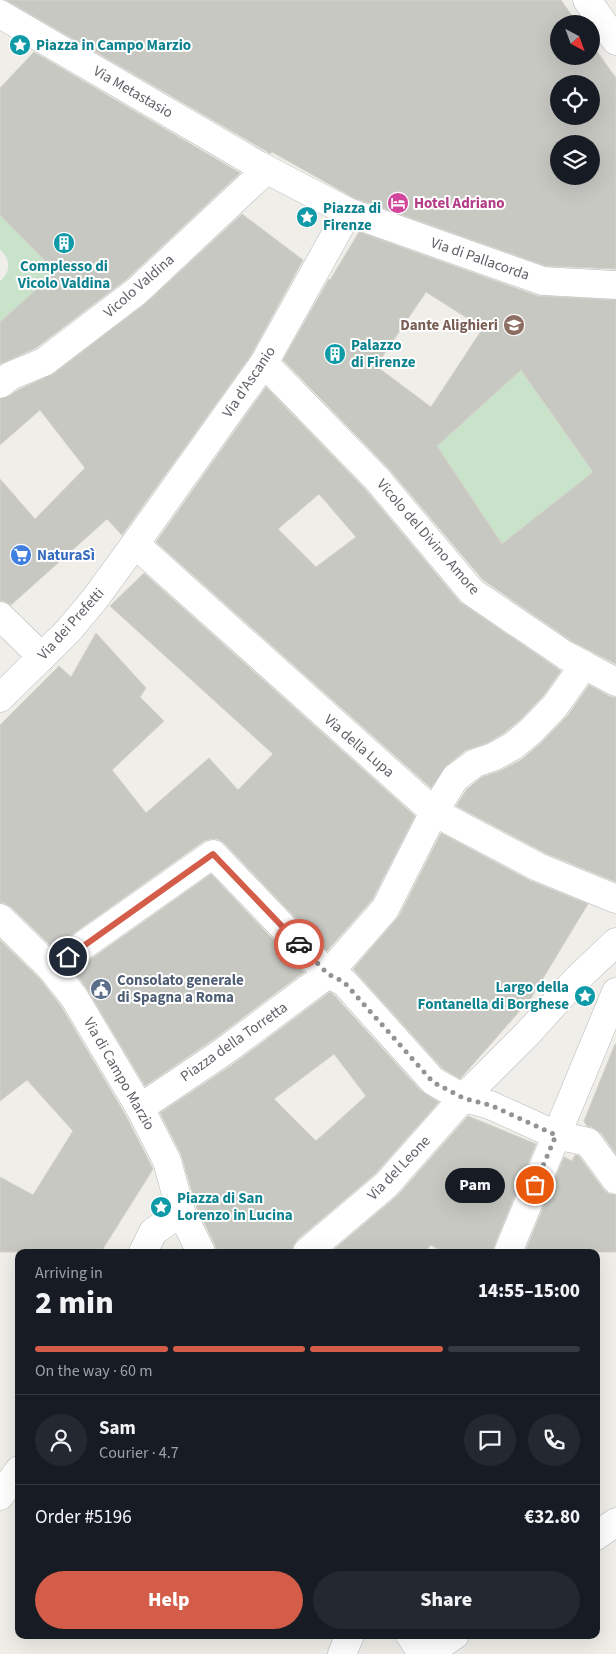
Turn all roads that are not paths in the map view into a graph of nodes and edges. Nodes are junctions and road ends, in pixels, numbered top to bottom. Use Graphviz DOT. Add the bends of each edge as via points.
graph roads {
  1 [pos="587,0"];
  2 [pos="0,14"];
  3 [pos="616,41"];
  4 [pos="266,170"];
  5 [pos="348,212"];
  6 [pos="616,285"];
  7 [pos="264,363"];
  8 [pos="0,384"];
  9 [pos="135,544"];
  10 [pos="0,616"];
  11 [pos="42,657"];
  12 [pos="584,665"];
  13 [pos="616,682"];
  14 [pos="0,698"];
  15 [pos="434,812"];
  16 [pos="616,899"];
  17 [pos="0,918"];
  18 [pos="616,942"];
  19 [pos="51,968"];
  20 [pos="328,974"];
  21 [pos="616,992"];
  22 [pos="463,1098"];
  23 [pos="140,1108"];
  24 [pos="556,1135"];
  25 [pos="616,1180"];
  26 [pos="180,1212"];
  27 [pos="144,1249"];
  28 [pos="199,1249"];
  29 [pos="311,1249"];
  30 [pos="509,1249"];
  31 [pos="15,1475"];
  32 [pos="0,1496"];
  33 [pos="616,1522"];
  34 [pos="600,1533"];
  35 [pos="348,1639"];
  36 [pos="413,1639"];
  37 [pos="449,1639"];
  38 [pos="342,1654"];
  39 [pos="422,1654"];
  40 [pos="427,1654"];
  1 -- 3 [label="street"];
  2 -- 4 [label="street, Via Metastasio"];
  4 -- 5 [label="street"];
  4 -- 8 [label="street, Vicolo Valdina" via="137,291 44,362 10,376"];
  5 -- 6 [label="street, Via di Pallacorda" via="543,281"];
  5 -- 7 [label="street, Via d'Ascanio"];
  7 -- 9 [label="street, Via d'Ascanio"];
  7 -- 12 [label="street, Vicolo del Divino Amore" via="378,479 472,592"];
  9 -- 11 [label="street, Via dei Prefetti" via="94,600"];
  9 -- 15 [label="street, Via della Lupa"];
  10 -- 11 [label="street"];
  11 -- 14 [label="street, Via dei Prefetti"];
  12 -- 13 [label="street, Vicolo del Divino Amore"];
  12 -- 15 [label="street, Piazza della Torretta" via="555,706 532,730 513,746 475,763 455,778"];
  15 -- 16 [label="street, Via della Lupa" via="538,867"];
  15 -- 20 [label="street, Piazza della Torretta" via="385,909"];
  17 -- 19 [label="street, Via di Campo Marzio"];
  18 -- 22 [label="street"];
  19 -- 20 [label="street" via="213,854"];
  19 -- 23 [label="street, Via di Campo Marzio" via="74,997"];
  20 -- 22 [label="street" via="344,982 433,1082"];
  20 -- 23 [label="street, Piazza della Torretta" via="223,1052"];
  21 -- 24 [label="street"];
  22 -- 24 [label="street" via="490,1105"];
  22 -- 29 [label="street, Via del Leone" via="386,1185"];
  23 -- 26 [label="street, Via di Campo Marzio" via="167,1161"];
  24 -- 25 [label="street" via="588,1142"];
  24 -- 30 [label="street"];
  26 -- 27 [label="street" via="152,1232"];
  26 -- 28 [label="street, Via di Campo Marzio"];
  31 -- 32 [label="street"];
  33 -- 34 [label="street"];
  35 -- 38 [label="street"];
  36 -- 39 [label="street"];
  37 -- 40 [label="street"];
}
